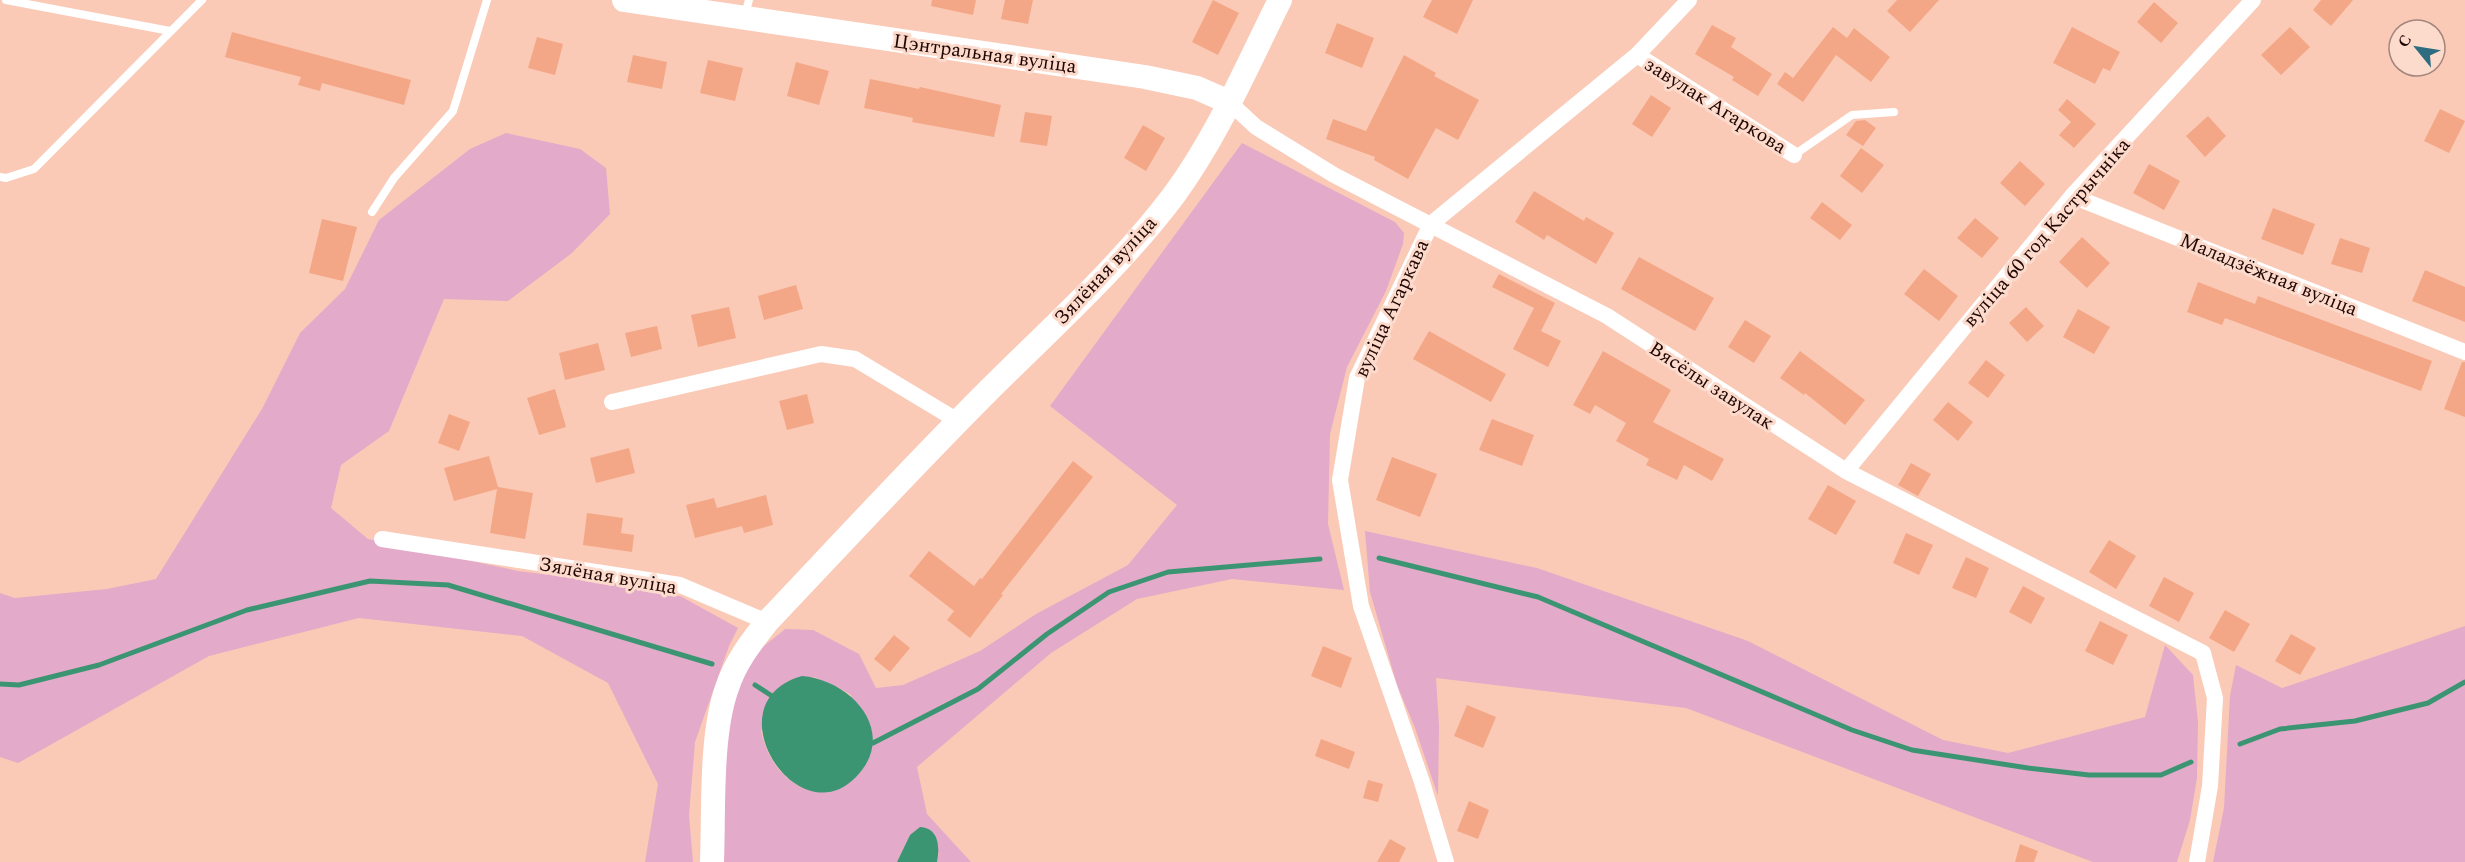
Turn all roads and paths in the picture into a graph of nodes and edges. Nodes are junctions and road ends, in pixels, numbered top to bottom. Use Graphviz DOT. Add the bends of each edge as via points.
graph roads {
  1 [pos="6,0"];
  2 [pos="202,0"];
  3 [pos="487,0"];
  4 [pos="624,0"];
  5 [pos="1280,0"];
  6 [pos="1689,0"];
  7 [pos="2253,0"];
  8 [pos="746,9"];
  9 [pos="170,31"];
  10 [pos="1637,55"];
  11 [pos="1229,102"];
  12 [pos="1894,112"];
  13 [pos="1794,155"];
  14 [pos="0,177"];
  15 [pos="2072,196"];
  16 [pos="372,212"];
  17 [pos="1431,224"];
  18 [pos="2465,352"];
  19 [pos="612,402"];
  20 [pos="958,421"];
  21 [pos="1846,471"];
  22 [pos="382,539"];
  23 [pos="767,622"];
  24 [pos="712,862"];
  25 [pos="1446,862"];
  26 [pos="2197,862"];
  1 -- 9 [label="lane"];
  2 -- 9 [label="lane"];
  3 -- 16 [label="lane" via="453,111 394,178"];
  4 -- 8 [label="street, Цэнтральная вуліца"];
  5 -- 11 [label="street"];
  6 -- 10 [label="street, вуліца Агаркава"];
  7 -- 15 [label="street, вуліца 60 год Кастрычніка"];
  8 -- 11 [label="street, Цэнтральная вуліца" via="1145,77 1197,88"];
  9 -- 14 [label="lane" via="34,170"];
  10 -- 13 [label="street, завулак Агаркова"];
  10 -- 17 [label="street, вуліца Агаркава"];
  11 -- 17 [label="street, Вясёлы завулак" via="1256,127 1334,175"];
  11 -- 20 [label="street, Зялёная вуліца" via="1194,164 1150,225"];
  12 -- 13 [label="lane" via="1852,115"];
  15 -- 18 [label="street, Маладзёжная вуліца"];
  15 -- 21 [label="street, вуліца 60 год Кастрычніка"];
  17 -- 21 [label="street, Вясёлы завулак" via="1606,316"];
  17 -- 25 [label="street, вуліца Агаркава" via="1357,378 1340,480 1361,606"];
  19 -- 20 [label="street" via="821,354 855,359"];
  20 -- 23 [label="street, Зялёная вуліца"];
  21 -- 26 [label="street, Вясёлы завулак" via="2203,652 2215,698 2210,786"];
  22 -- 23 [label="street, Зялёная вуліца" via="680,585"];
  23 -- 24 [label="street" via="737,664 719,717"];
}
